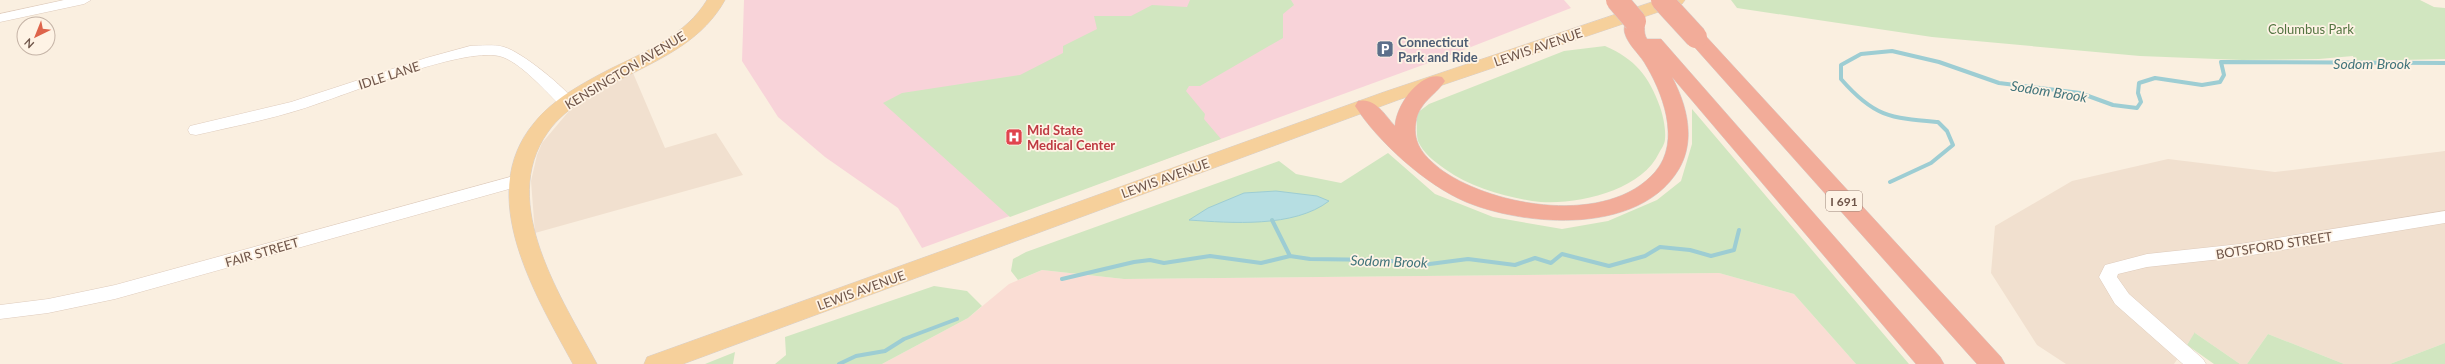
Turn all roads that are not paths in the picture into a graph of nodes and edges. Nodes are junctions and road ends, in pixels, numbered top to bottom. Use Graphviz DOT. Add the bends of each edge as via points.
graph roads {
  1 [pos="84,0"];
  2 [pos="716,0"];
  3 [pos="1617,0"];
  4 [pos="1662,0"];
  5 [pos="1676,0"];
  6 [pos="0,18"];
  7 [pos="1654,52"];
  8 [pos="1435,81"];
  9 [pos="568,103"];
  10 [pos="1365,106"];
  11 [pos="196,130"];
  12 [pos="1411,155"];
  13 [pos="521,180"];
  14 [pos="2445,217"];
  15 [pos="0,312"];
  16 [pos="585,364"];
  17 [pos="656,364"];
  18 [pos="1931,364"];
  19 [pos="1992,364"];
  20 [pos="2196,364"];
  1 -- 6 [label="street"];
  2 -- 9 [label="main road, KENSINGTON AVENUE" via="708,14 685,36"];
  3 -- 7 [label="highway, bridge" via="1635,21 1634,33"];
  4 -- 19 [label="highway, I 691, bridge"];
  5 -- 8 [label="main road, LEWIS AVENUE"];
  7 -- 12 [label="highway" via="1670,93 1677,120 1678,141 1675,158 1669,171 1654,187 1632,199 1581,212 1543,212 1513,208 1486,201 1455,188 1432,174"];
  7 -- 18 [label="highway"];
  8 -- 10 [label="main road, LEWIS AVENUE"];
  8 -- 12 [label="highway" via="1417,96 1409,109 1405,133"];
  9 -- 11 [label="street, IDLE LANE" via="512,56 501,51 470,51 431,61 295,106"];
  9 -- 13 [label="main road, KENSINGTON AVENUE" via="540,129 531,143 524,159"];
  10 -- 12 [label="highway"];
  10 -- 17 [label="main road, LEWIS AVENUE"];
  13 -- 15 [label="street, FAIR STREET" via="115,292 48,306"];
  13 -- 16 [label="main road, KENSINGTON AVENUE" via="523,224 535,267"];
  14 -- 20 [label="street, BOTSFORD STREET" via="2234,251 2120,266 2111,270 2108,277 2122,299"];
}
